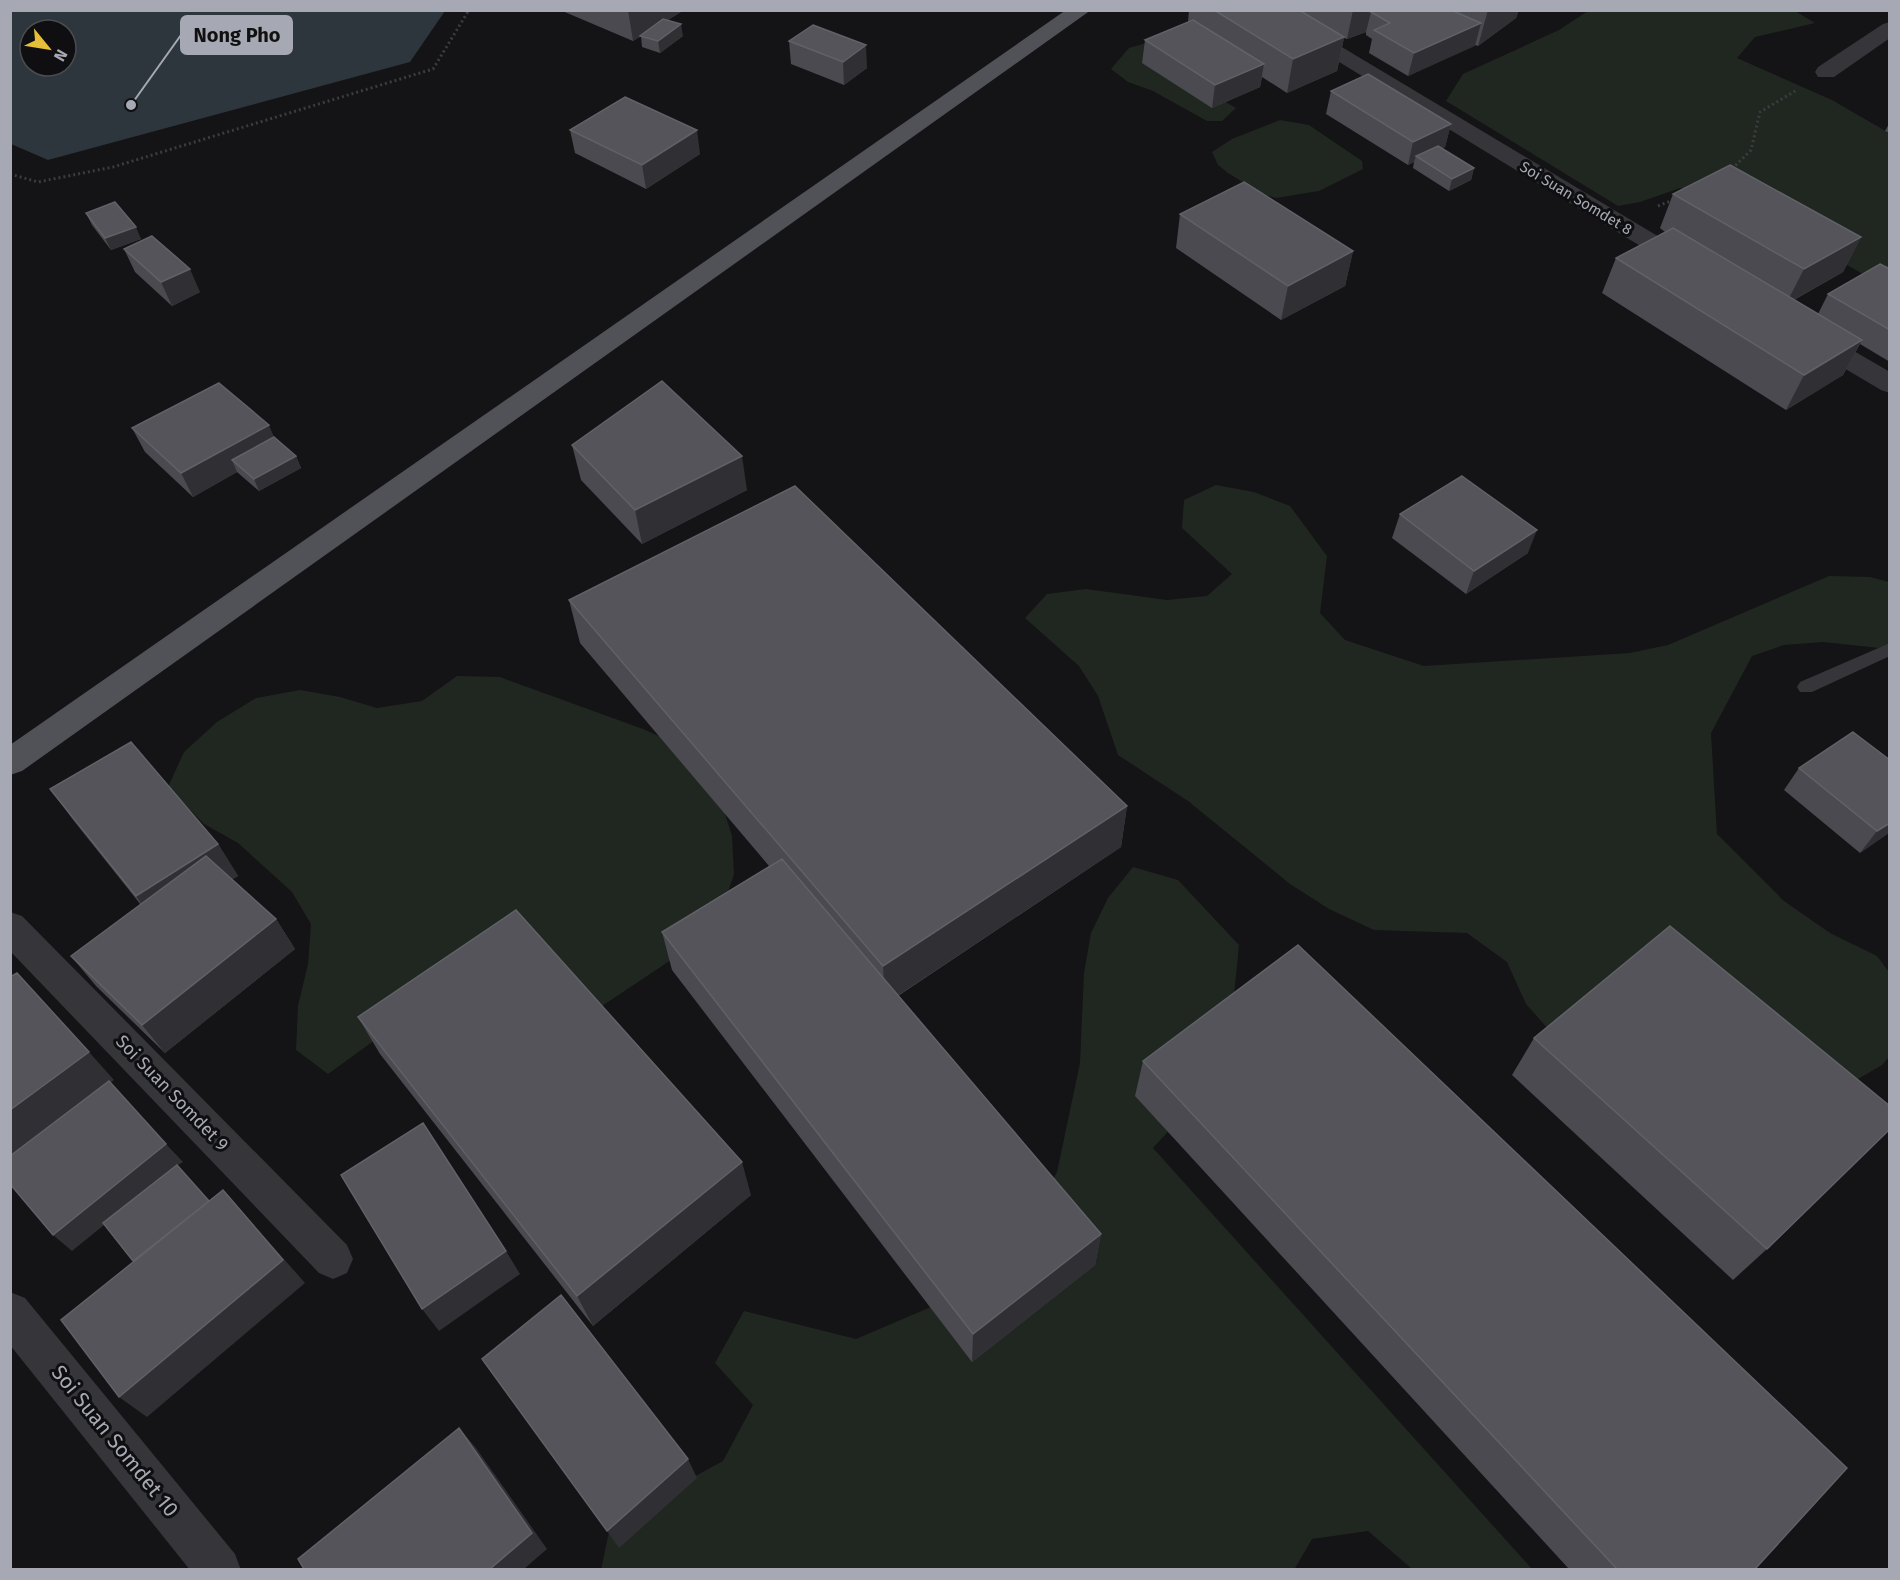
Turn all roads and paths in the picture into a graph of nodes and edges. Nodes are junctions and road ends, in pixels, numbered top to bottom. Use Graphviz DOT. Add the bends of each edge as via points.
graph roads {
  1 [pos="469,10"];
  2 [pos="1082,10"];
  3 [pos="1264,10"];
  4 [pos="1890,28"];
  5 [pos="1826,72"];
  6 [pos="10,174"];
  7 [pos="1726,175"];
  8 [pos="1678,199"];
  9 [pos="1617,222"];
  10 [pos="1708,276"];
  11 [pos="1799,330"];
  12 [pos="1890,384"];
  13 [pos="1890,649"];
  14 [pos="1806,687"];
  15 [pos="10,762"];
  16 [pos="10,927"];
  17 [pos="333,1259"];
  18 [pos="10,1312"];
  19 [pos="219,1569"];
  1 -- 6 [label="path" via="433,69 112,167 38,182"];
  2 -- 15 [label="main road"];
  3 -- 9 [label="street, Soi Suan Somdet 8"];
  4 -- 5 [label="street"];
  5 -- 7 [label="path" via="1760,112 1751,150"];
  8 -- 9 [label="path"];
  9 -- 10 [label="street, Soi Suan Somdet 8"];
  11 -- 12 [label="street"];
  13 -- 14 [label="lane"];
  16 -- 17 [label="street, Soi Suan Somdet 9"];
  18 -- 19 [label="street, Soi Suan Somdet 10"];
}
